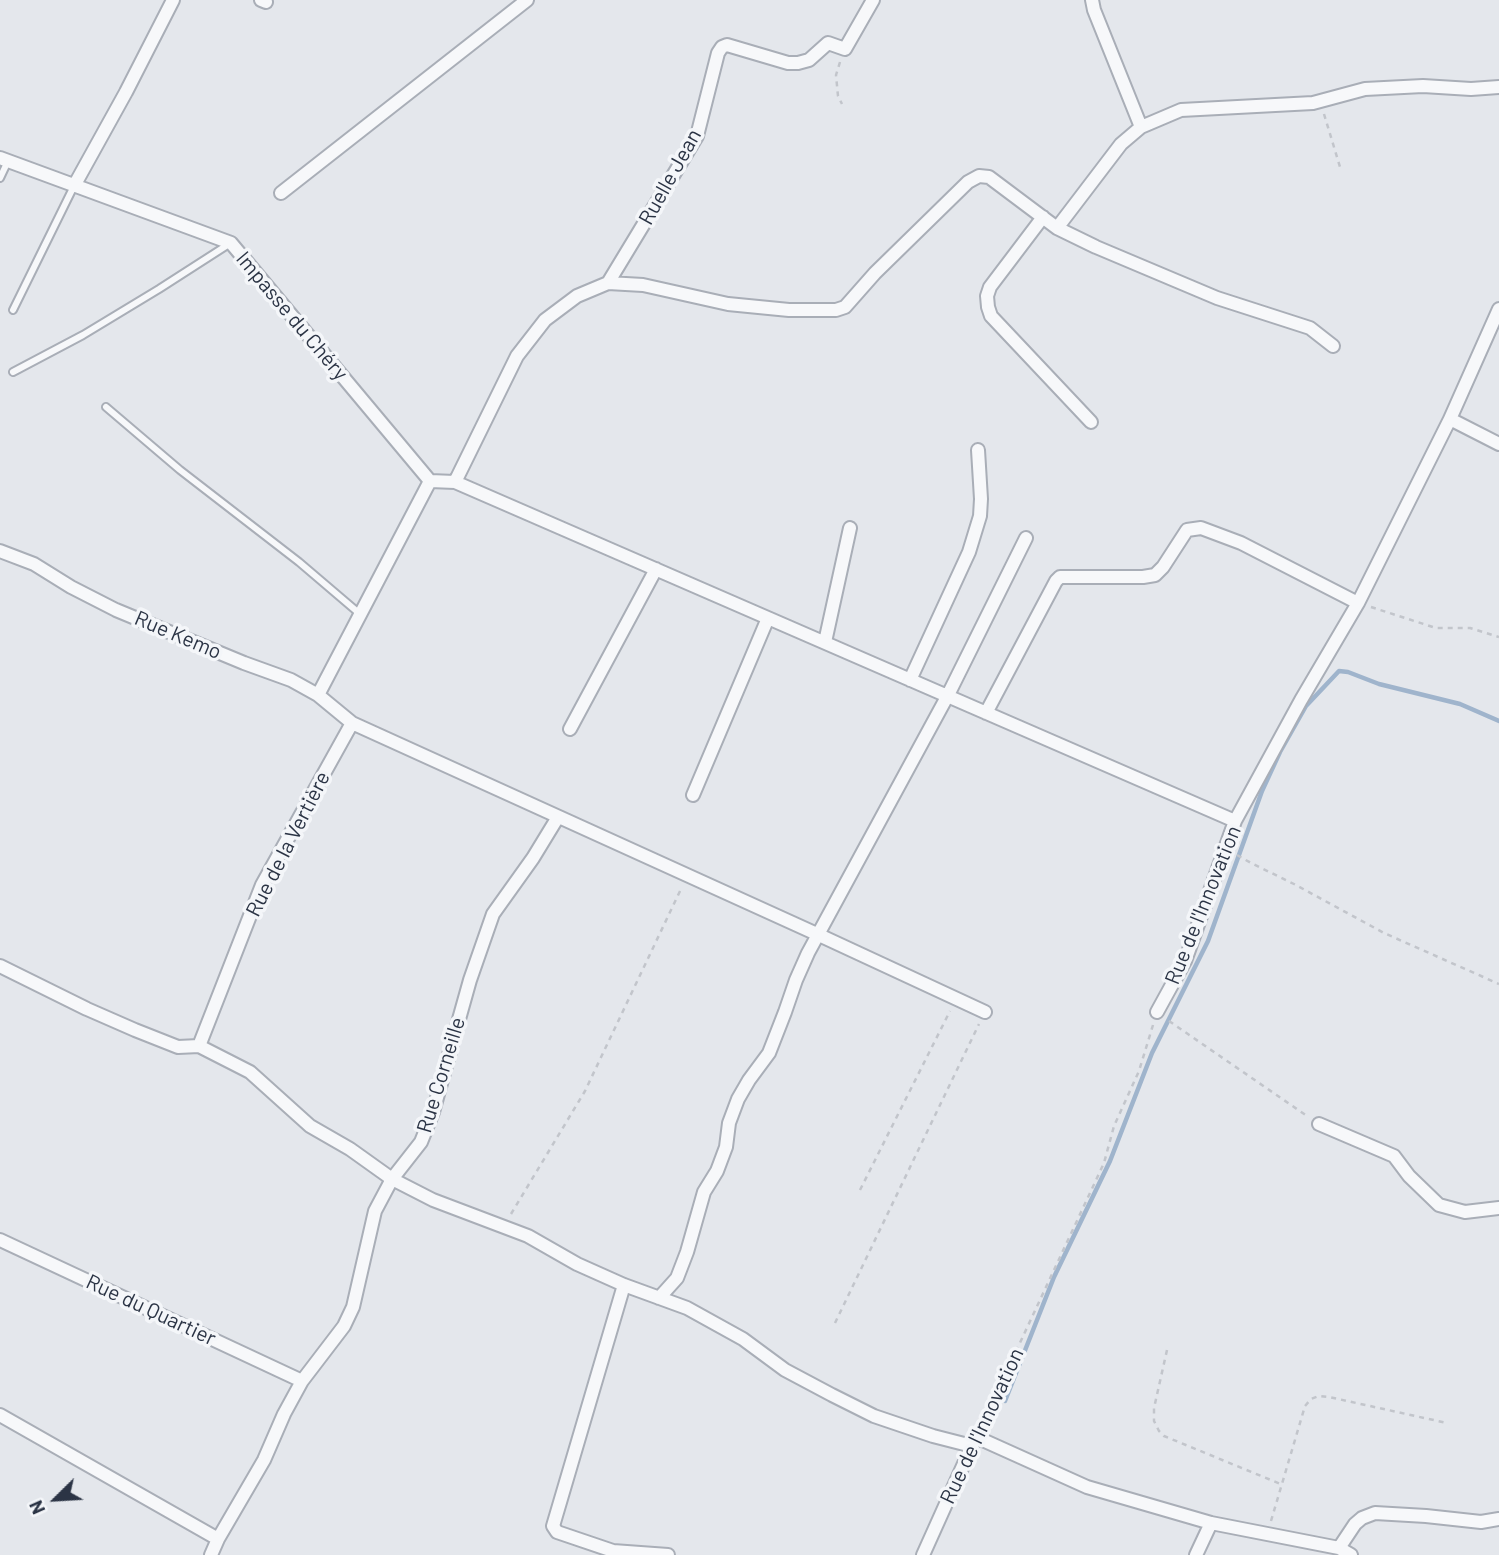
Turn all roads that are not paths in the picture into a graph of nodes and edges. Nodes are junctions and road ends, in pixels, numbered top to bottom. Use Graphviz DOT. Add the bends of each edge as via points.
graph roads {
  1 [pos="173,0"];
  2 [pos="527,0"];
  3 [pos="873,0"];
  4 [pos="1092,0"];
  5 [pos="1499,87"];
  6 [pos="1141,127"];
  7 [pos="4,160"];
  8 [pos="0,177"];
  9 [pos="75,186"];
  10 [pos="281,193"];
  11 [pos="1043,217"];
  12 [pos="1058,228"];
  13 [pos="231,243"];
  14 [pos="608,283"];
  15 [pos="1499,309"];
  16 [pos="13,310"];
  17 [pos="1333,346"];
  18 [pos="13,372"];
  19 [pos="106,407"];
  20 [pos="1451,419"];
  21 [pos="1091,422"];
  22 [pos="1499,444"];
  23 [pos="978,450"];
  24 [pos="430,481"];
  25 [pos="455,482"];
  26 [pos="850,528"];
  27 [pos="1026,538"];
  28 [pos="0,551"];
  29 [pos="656,569"];
  30 [pos="1358,603"];
  31 [pos="360,614"];
  32 [pos="768,618"];
  33 [pos="825,642"];
  34 [pos="910,680"];
  35 [pos="318,695"];
  36 [pos="947,695"];
  37 [pos="986,713"];
  38 [pos="352,723"];
  39 [pos="570,729"];
  40 [pos="693,795"];
  41 [pos="558,817"];
  42 [pos="1235,821"];
  43 [pos="819,935"];
  44 [pos="0,966"];
  45 [pos="985,1012"];
  46 [pos="1157,1013"];
  47 [pos="199,1046"];
  48 [pos="1318,1124"];
  49 [pos="392,1179"];
  50 [pos="1499,1208"];
  51 [pos="0,1240"];
  52 [pos="624,1285"];
  53 [pos="659,1298"];
  54 [pos="302,1381"];
  55 [pos="0,1415"];
  56 [pos="974,1441"];
  57 [pos="1499,1519"];
  58 [pos="1211,1523"];
  59 [pos="218,1539"];
  60 [pos="1339,1548"];
  61 [pos="211,1555"];
  62 [pos="668,1555"];
  63 [pos="923,1555"];
  64 [pos="1196,1555"];
  65 [pos="1351,1555"];
  1 -- 9 [label="street"];
  2 -- 10 [label="street"];
  3 -- 14 [label="street, Ruelle Jean" via="845,49 828,43 809,60 788,63 722,47 697,136"];
  4 -- 6 [label="street"];
  5 -- 6 [label="street" via="1365,89 1313,103 1181,110"];
  6 -- 12 [label="street" via="1121,144"];
  7 -- 8 [label="lane"];
  7 -- 9 [label="street, Impasse du Chéry"];
  9 -- 13 [label="street, Impasse du Chéry"];
  9 -- 16 [label="lane"];
  11 -- 12 [label="street"];
  11 -- 14 [label="street" via="989,177 979,176 845,307 836,310 728,304 643,285"];
  11 -- 21 [label="street" via="990,287 988,307 991,316"];
  12 -- 17 [label="street" via="1217,298 1310,328"];
  13 -- 18 [label="lane" via="83,335"];
  13 -- 24 [label="street, Impasse du Chéry"];
  14 -- 25 [label="street" via="577,296 545,320 517,356"];
  15 -- 20 [label="street, Rue de l'Innovation"];
  19 -- 31 [label="lane"];
  20 -- 22 [label="street"];
  20 -- 30 [label="street, Rue de l'Innovation"];
  23 -- 34 [label="street" via="980,516 970,552"];
  24 -- 25 [label="street"];
  24 -- 31 [label="street"];
  25 -- 29 [label="street"];
  26 -- 33 [label="street"];
  27 -- 36 [label="street"];
  28 -- 35 [label="street, Rue Kemo" via="116,610"];
  29 -- 32 [label="street"];
  29 -- 39 [label="street"];
  30 -- 37 [label="street" via="1241,543 1201,527 1187,530 1155,575 1060,577"];
  30 -- 42 [label="street, Rue de l'Innovation"];
  31 -- 35 [label="street"];
  32 -- 33 [label="street"];
  32 -- 40 [label="street"];
  33 -- 34 [label="street"];
  34 -- 36 [label="street"];
  35 -- 38 [label="street, Rue Kemo"];
  36 -- 37 [label="street"];
  36 -- 43 [label="street"];
  37 -- 42 [label="street"];
  38 -- 41 [label="street, Rue Kemo"];
  38 -- 47 [label="street, Rue de la Vertière" via="262,885"];
  41 -- 43 [label="street, Rue Kemo"];
  41 -- 49 [label="street, Rue Corneille" via="493,914 433,1112 421,1142"];
  42 -- 46 [label="street, Rue de l'Innovation" via="1185,961"];
  43 -- 45 [label="street, Rue Kemo"];
  43 -- 53 [label="street" via="796,980 769,1053 738,1099 726,1147 704,1192 677,1278"];
  44 -- 47 [label="street" via="135,1030 178,1047"];
  47 -- 49 [label="street" via="250,1072 310,1126"];
  48 -- 50 [label="street" via="1394,1156 1439,1205 1465,1212"];
  49 -- 52 [label="street" via="433,1200 528,1236"];
  49 -- 54 [label="street, Rue Corneille" via="375,1211 353,1307"];
  51 -- 54 [label="street, Rue du Quartier"];
  52 -- 53 [label="street"];
  52 -- 62 [label="street" via="553,1526 557,1532 613,1551"];
  53 -- 56 [label="street" via="687,1308 743,1339 785,1370 874,1416 933,1436"];
  54 -- 59 [label="street, Rue Corneille" via="264,1460"];
  55 -- 59 [label="street"];
  56 -- 58 [label="street" via="1087,1487"];
  56 -- 63 [label="street, Rue de l'Innovation"];
  57 -- 60 [label="street" via="1480,1522 1375,1513 1355,1524"];
  58 -- 60 [label="street"];
  58 -- 64 [label="street"];
  59 -- 61 [label="street, Rue Corneille"];
  60 -- 65 [label="street"];
}
